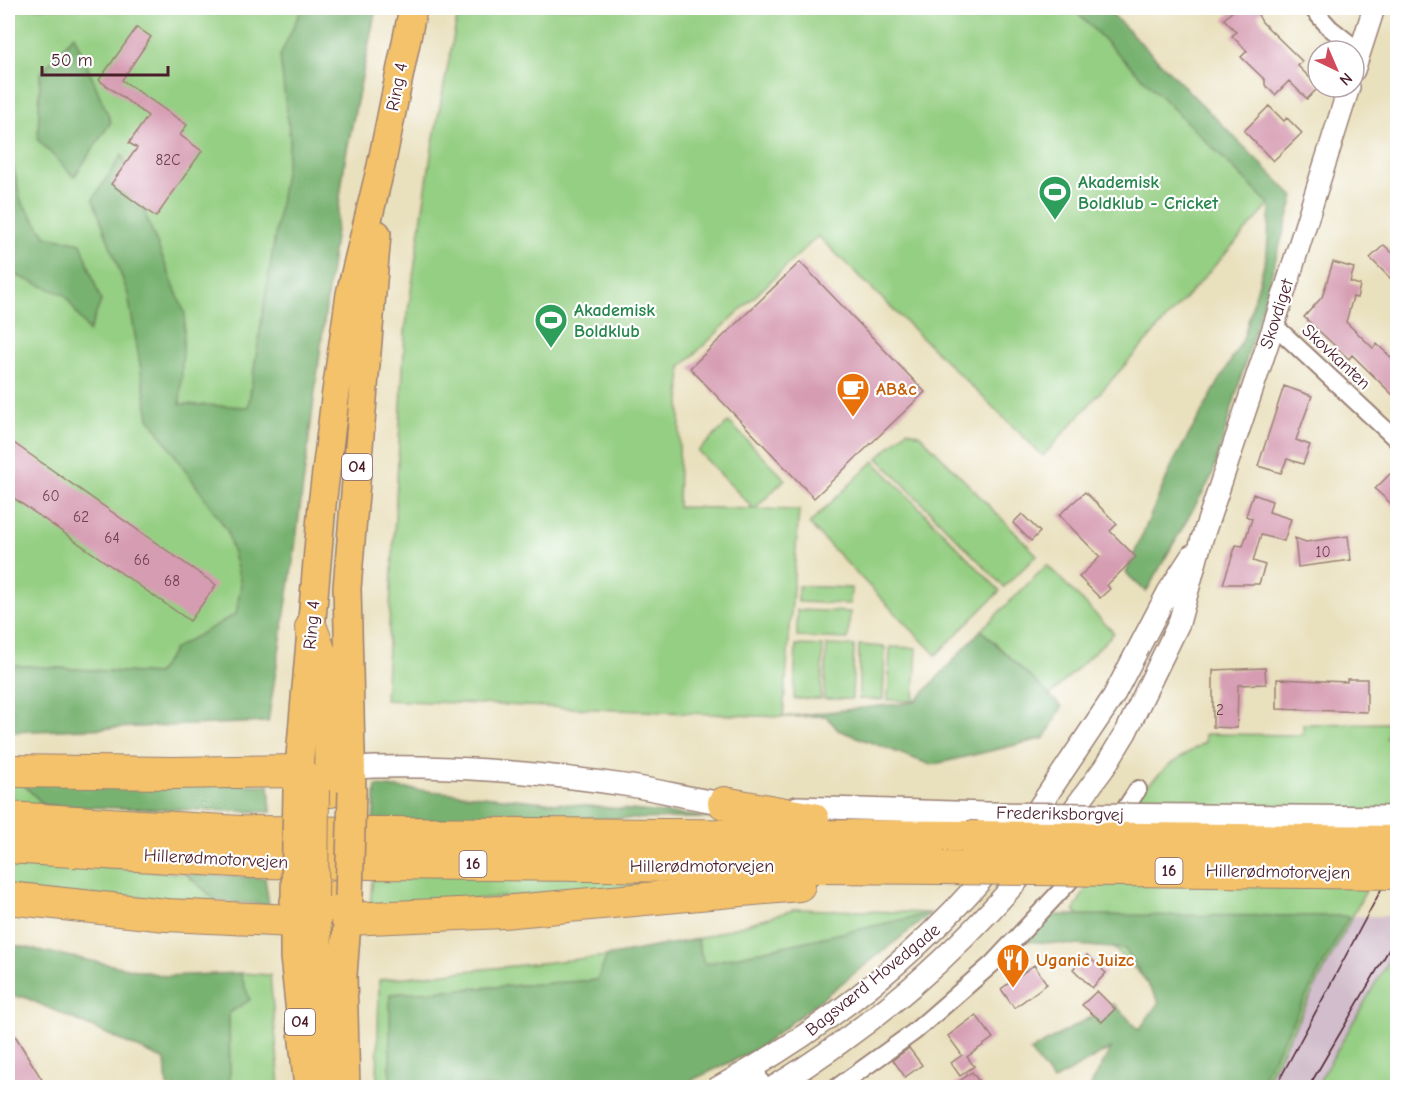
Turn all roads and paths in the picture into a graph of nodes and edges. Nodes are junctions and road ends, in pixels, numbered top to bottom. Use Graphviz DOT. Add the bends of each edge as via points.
graph roads {
  1 [pos="413,8"];
  2 [pos="1312,8"];
  3 [pos="1374,8"];
  4 [pos="1339,39"];
  5 [pos="1364,39"];
  6 [pos="1344,99"];
  7 [pos="381,166"];
  8 [pos="1274,325"];
  9 [pos="1398,441"];
  10 [pos="1202,540"];
  11 [pos="311,628"];
  12 [pos="1126,732"];
  13 [pos="1088,737"];
  14 [pos="8,771"];
  15 [pos="325,781"];
  16 [pos="1138,789"];
  17 [pos="723,803"];
  18 [pos="8,818"];
  19 [pos="1398,818"];
  20 [pos="976,825"];
  21 [pos="905,835"];
  22 [pos="1398,842"];
  23 [pos="8,847"];
  24 [pos="940,868"];
  25 [pos="1398,873"];
  26 [pos="8,898"];
  27 [pos="321,907"];
  28 [pos="755,1067"];
  29 [pos="309,1088"];
  30 [pos="338,1088"];
  31 [pos="346,1088"];
  32 [pos="717,1088"];
  33 [pos="763,1088"];
  34 [pos="772,1088"];
  35 [pos="836,1088"];
  1 -- 7 [label="main road, Ring 4 / O4"];
  2 -- 4 [label="street"];
  3 -- 5 [label="street"];
  6 -- 8 [label="street, Skovdiget"];
  7 -- 11 [label="main road, Ring 4 / O4" via="350,294 323,493"];
  7 -- 15 [label="main road, Ring 4 / O4" via="374,300"];
  8 -- 9 [label="street, Skovkanten"];
  8 -- 10 [label="street, Skovdiget"];
  10 -- 12 [label="street, Skovdiget" via="1179,623"];
  10 -- 13 [label="street, Skovdiget" via="1168,592"];
  11 -- 15 [label="highway" via="329,678"];
  12 -- 34 [label="street, Bagsværd Hovedgade" via="1040,855 989,915 860,1030"];
  13 -- 28 [label="street, Bagsværd Hovedgade" via="1016,840 951,916 848,1005"];
  14 -- 15 [label="highway" via="174,773"];
  15 -- 17 [label="street, Frederiksborgvej" via="396,766 632,786"];
  15 -- 27 [label="highway" via="331,884"];
  16 -- 35 [label="street" via="1098,851 998,958 914,1032"];
  17 -- 20 [label="street, Frederiksborgvej"];
  17 -- 21 [label="highway"];
  18 -- 21 [label="highway, Hillerødmotorvejen / 16" via="241,832"];
  19 -- 20 [label="street, Frederiksborgvej, bridge"];
  20 -- 21 [label="highway, Hillerødmotorvejen / 16"];
  20 -- 22 [label="highway, Hillerødmotorvejen / 16, bridge"];
  23 -- 24 [label="highway, Hillerødmotorvejen / 16" via="250,862"];
  24 -- 25 [label="highway, Hillerødmotorvejen / 16, bridge"];
  24 -- 27 [label="highway" via="503,912"];
  26 -- 27 [label="highway" via="166,915"];
  27 -- 29 [label="main road, O4" via="296,975"];
  27 -- 30 [label="highway" via="326,1068"];
  27 -- 31 [label="main road" via="343,975"];
  28 -- 32 [label="street, Bagsværd Hovedgade"];
  28 -- 33 [label="street"];
}
